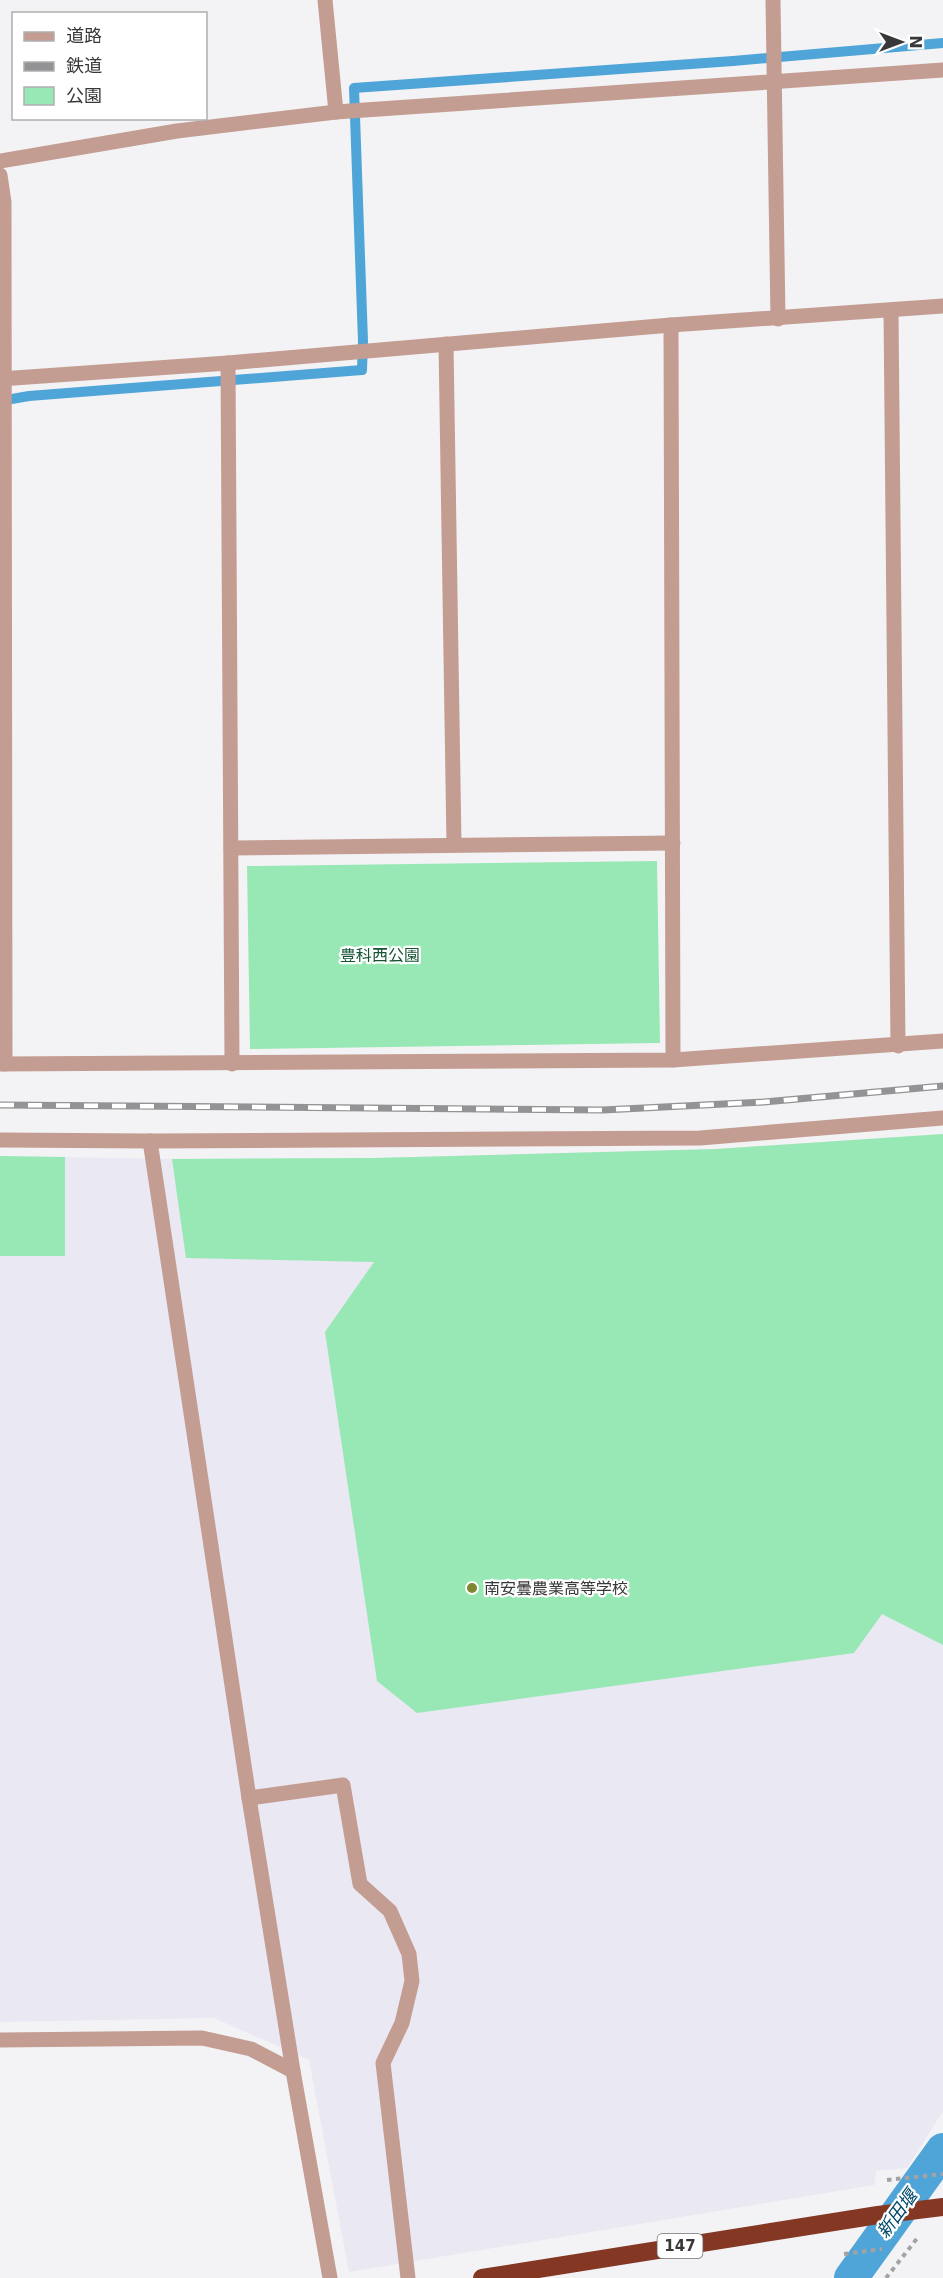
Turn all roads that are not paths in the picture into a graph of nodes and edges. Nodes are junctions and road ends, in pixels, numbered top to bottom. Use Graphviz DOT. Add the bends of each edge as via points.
graph roads {
  1 [pos="325,0"];
  2 [pos="773,0"];
  3 [pos="943,70"];
  4 [pos="774,81"];
  5 [pos="336,112"];
  6 [pos="0,161"];
  7 [pos="0,175"];
  8 [pos="943,306"];
  9 [pos="891,311"];
  10 [pos="778,319"];
  11 [pos="671,325"];
  12 [pos="446,345"];
  13 [pos="228,363"];
  14 [pos="3,379"];
  15 [pos="674,843"];
  16 [pos="454,844"];
  17 [pos="231,848"];
  18 [pos="943,1041"];
  19 [pos="898,1046"];
  20 [pos="673,1060"];
  21 [pos="3,1064"];
  22 [pos="232,1064"];
  23 [pos="943,1118"];
  24 [pos="0,1140"];
  25 [pos="150,1141"];
  26 [pos="249,1798"];
  27 [pos="0,2040"];
  28 [pos="293,2071"];
  29 [pos="942,2206"];
  30 [pos="330,2278"];
  31 [pos="408,2278"];
  32 [pos="482,2278"];
  1 -- 5 [label="street"];
  2 -- 4 [label="street"];
  3 -- 4 [label="street"];
  4 -- 5 [label="street"];
  4 -- 10 [label="street"];
  5 -- 6 [label="street" via="177,131"];
  7 -- 14 [label="street" via="4,202"];
  8 -- 9 [label="street"];
  9 -- 10 [label="street"];
  9 -- 19 [label="street"];
  10 -- 11 [label="street"];
  11 -- 12 [label="street"];
  11 -- 15 [label="street"];
  12 -- 13 [label="street"];
  12 -- 16 [label="street"];
  13 -- 14 [label="street"];
  13 -- 17 [label="street"];
  14 -- 21 [label="street"];
  15 -- 16 [label="street"];
  15 -- 20 [label="street"];
  16 -- 17 [label="street"];
  17 -- 22 [label="street"];
  18 -- 19 [label="street"];
  19 -- 20 [label="street"];
  20 -- 22 [label="street"];
  21 -- 22 [label="street"];
  23 -- 25 [label="street" via="700,1138"];
  24 -- 25 [label="street"];
  25 -- 26 [label="street"];
  26 -- 28 [label="street"];
  26 -- 31 [label="street" via="343,1785 360,1884 390,1911 409,1954 412,1981 402,2023 383,2063"];
  27 -- 28 [label="street" via="202,2038 251,2049"];
  28 -- 30 [label="street"];
  29 -- 32 [label="highway, 147"];
}
